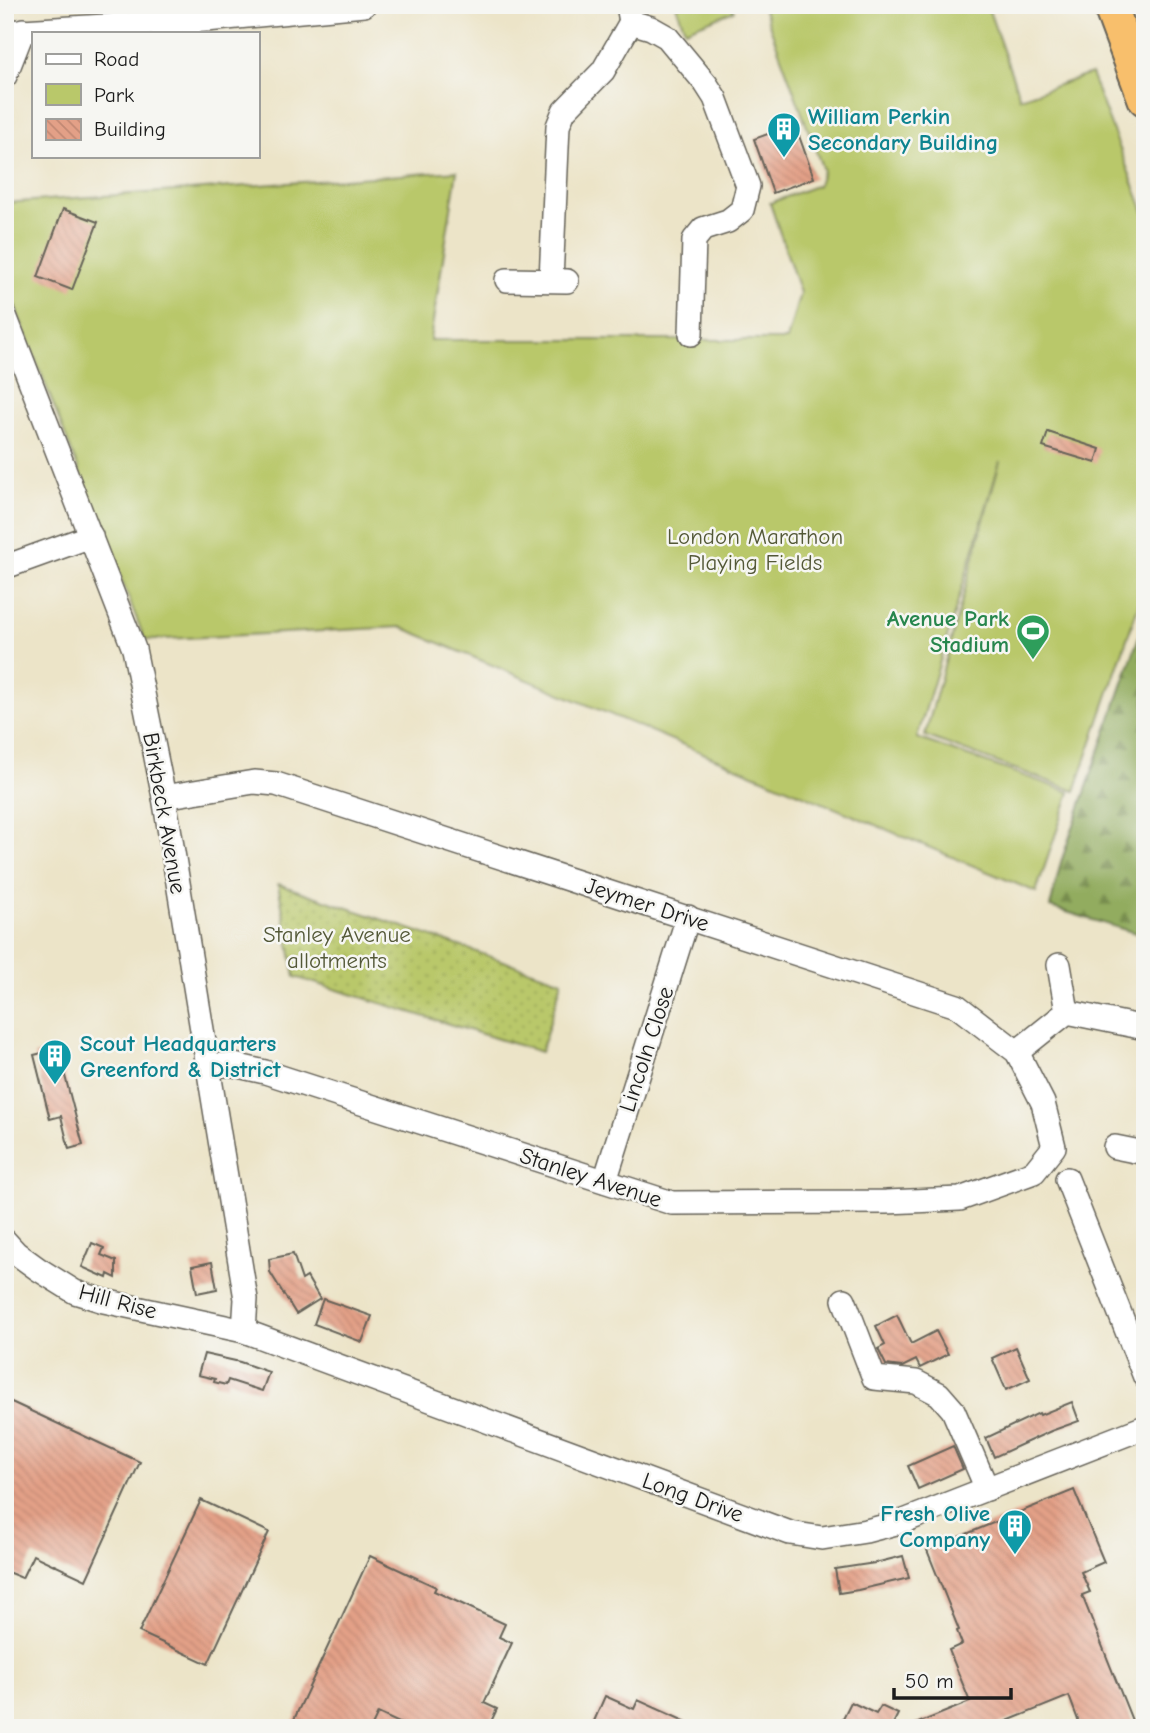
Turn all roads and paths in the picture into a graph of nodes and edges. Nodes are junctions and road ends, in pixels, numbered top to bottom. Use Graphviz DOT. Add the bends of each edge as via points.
graph roads {
  1 [pos="364,5"];
  2 [pos="203,13"];
  3 [pos="630,14"];
  4 [pos="1112,14"];
  5 [pos="14,31"];
  6 [pos="5,76"];
  7 [pos="1145,99"];
  8 [pos="507,280"];
  9 [pos="5,317"];
  10 [pos="691,334"];
  11 [pos="91,536"];
  12 [pos="5,567"];
  13 [pos="164,797"];
  14 [pos="688,918"];
  15 [pos="1059,965"];
  16 [pos="1067,1012"];
  17 [pos="1145,1028"];
  18 [pos="1017,1052"];
  19 [pos="208,1065"];
  20 [pos="1054,1147"];
  21 [pos="1115,1147"];
  22 [pos="1145,1153"];
  23 [pos="1067,1180"];
  24 [pos="604,1181"];
  25 [pos="5,1241"];
  26 [pos="844,1300"];
  27 [pos="244,1331"];
  28 [pos="1145,1377"];
  29 [pos="1145,1427"];
  30 [pos="987,1489"];
  1 -- 2 [label="street"];
  2 -- 5 [label="street"];
  3 -- 8 [label="street" via="604,71 564,111 558,126 559,281"];
  3 -- 10 [label="street" via="667,37 706,84 747,186 742,210 728,222 703,229 694,240"];
  4 -- 7 [label="highway"];
  5 -- 6 [label="street"];
  9 -- 11 [label="street, Birkbeck Avenue"];
  11 -- 12 [label="street"];
  11 -- 13 [label="street, Birkbeck Avenue" via="134,649"];
  13 -- 14 [label="street, Jeymer Drive" via="254,782 276,784"];
  13 -- 19 [label="street, Birkbeck Avenue"];
  14 -- 18 [label="street, Jeymer Drive" via="957,1006"];
  14 -- 24 [label="street, Lincoln Close"];
  15 -- 16 [label="street"];
  16 -- 17 [label="street"];
  16 -- 18 [label="street"];
  18 -- 20 [label="street, Jeymer Drive" via="1042,1103"];
  19 -- 24 [label="street, Stanley Avenue" via="265,1072"];
  19 -- 27 [label="street, Birkbeck Avenue" via="246,1299"];
  20 -- 24 [label="street, Stanley Avenue" via="1034,1172 960,1199 672,1203"];
  21 -- 22 [label="street"];
  23 -- 28 [label="street"];
  25 -- 27 [label="street, Hill Rise" via="75,1292"];
  26 -- 30 [label="street" via="874,1378 916,1382 939,1394 953,1410"];
  27 -- 30 [label="street, Long Drive" via="790,1532 822,1538 866,1531"];
  29 -- 30 [label="street, Long Drive"];
}
